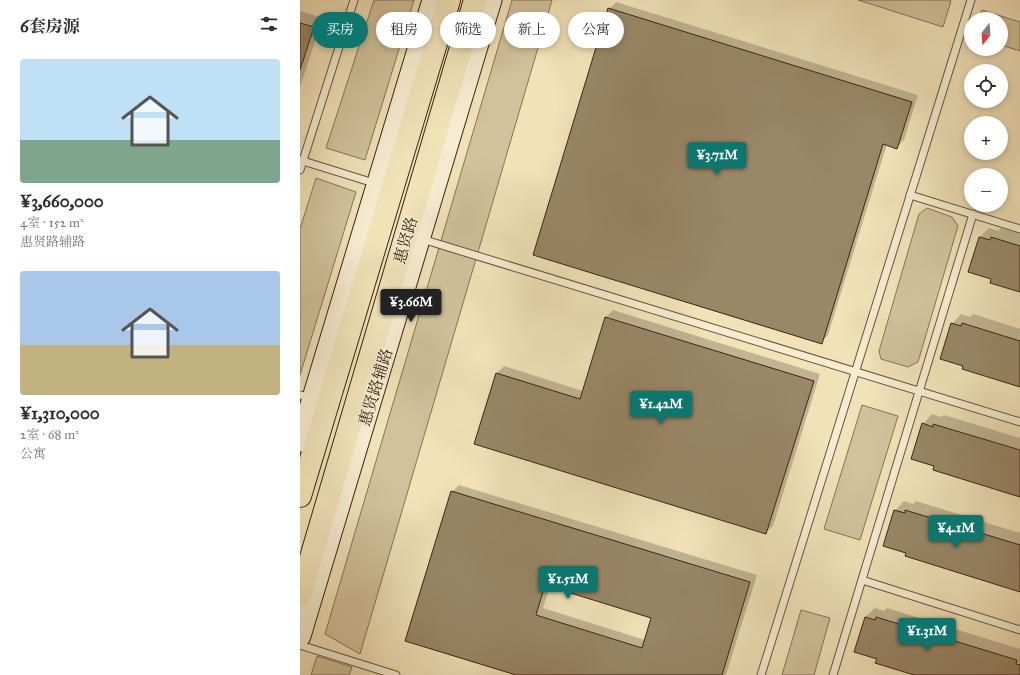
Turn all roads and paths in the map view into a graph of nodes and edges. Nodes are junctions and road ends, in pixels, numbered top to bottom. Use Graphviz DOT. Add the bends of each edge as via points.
graph roads {
  1 [pos="354,0"];
  2 [pos="433,0"];
  3 [pos="449,0"];
  4 [pos="475,0"];
  5 [pos="491,0"];
  6 [pos="971,0"];
  7 [pos="302,160"];
  8 [pos="300,170"];
  9 [pos="385,186"];
  10 [pos="910,195"];
  11 [pos="973,214"];
  12 [pos="1020,229"];
  13 [pos="413,237"];
  14 [pos="855,371"];
  15 [pos="919,391"];
  16 [pos="317,396"];
  17 [pos="1020,422"];
  18 [pos="300,441"];
  19 [pos="300,496"];
  20 [pos="862,580"];
  21 [pos="300,595"];
  22 [pos="1020,630"];
  23 [pos="300,636"];
  24 [pos="300,645"];
  25 [pos="396,675"];
  26 [pos="762,675"];
  27 [pos="833,675"];
  1 -- 7 [label="lane"];
  2 -- 9 [label="street"];
  3 -- 9 [label="main road, 惠贤路"];
  4 -- 13 [label="main road, 惠贤路"];
  5 -- 13 [label="street, 惠贤路辅路"];
  6 -- 10 [label="lane"];
  7 -- 8 [label="lane"];
  7 -- 9 [label="lane"];
  9 -- 16 [label="main road, 惠贤路"];
  10 -- 11 [label="lane"];
  10 -- 14 [label="lane"];
  11 -- 12 [label="lane"];
  11 -- 15 [label="lane"];
  13 -- 14 [label="lane"];
  13 -- 21 [label="main road, 惠贤路"];
  13 -- 23 [label="street, 惠贤路辅路"];
  14 -- 15 [label="lane"];
  14 -- 26 [label="lane"];
  15 -- 17 [label="lane"];
  15 -- 20 [label="lane"];
  16 -- 18 [label="street"];
  16 -- 19 [label="main road, 惠贤路"];
  20 -- 22 [label="lane"];
  20 -- 27 [label="lane"];
  24 -- 25 [label="lane"];
}
